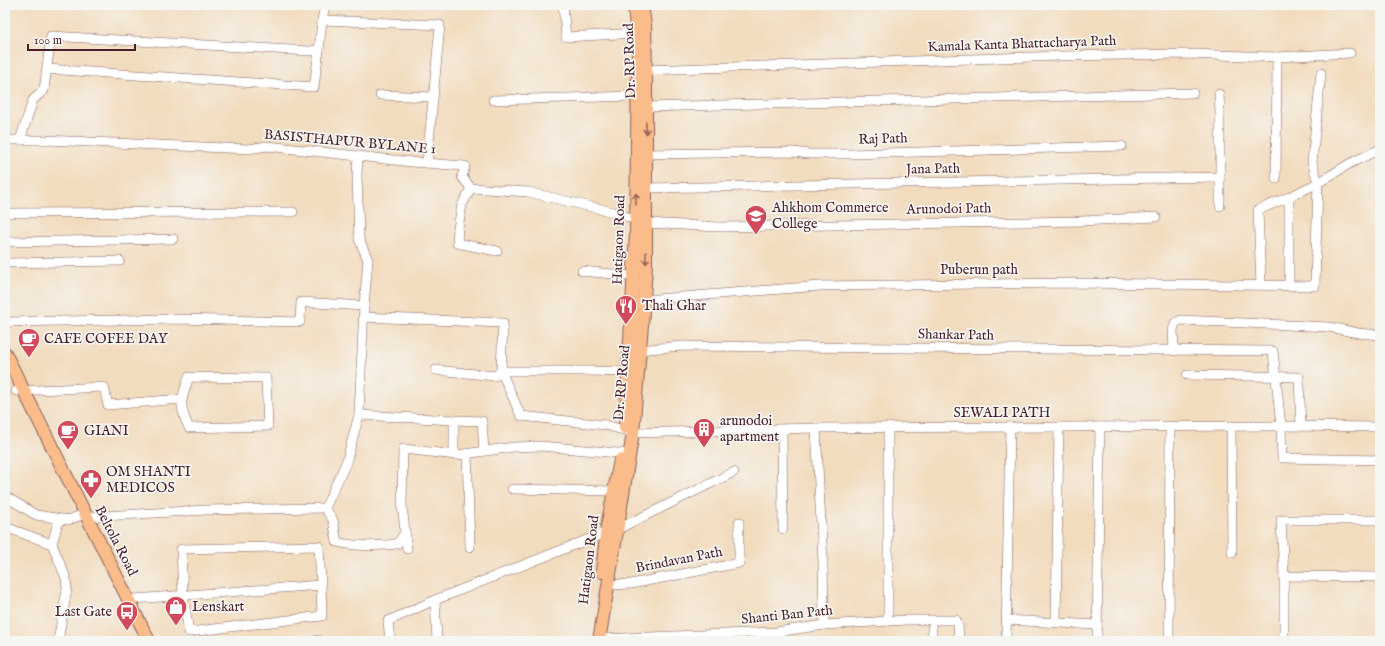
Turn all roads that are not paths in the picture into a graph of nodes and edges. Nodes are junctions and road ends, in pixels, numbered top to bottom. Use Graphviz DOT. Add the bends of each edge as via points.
graph roads {
  1 [pos="325,5"];
  2 [pos="563,5"];
  3 [pos="634,5"];
  4 [pos="642,5"];
  5 [pos="322,20"];
  6 [pos="636,33"];
  7 [pos="319,50"];
  8 [pos="1350,53"];
  9 [pos="1277,57"];
  10 [pos="47,69"];
  11 [pos="646,70"];
  12 [pos="1321,73"];
  13 [pos="1193,93"];
  14 [pos="1219,94"];
  15 [pos="380,95"];
  16 [pos="637,96"];
  17 [pos="433,97"];
  18 [pos="493,100"];
  19 [pos="646,107"];
  20 [pos="5,140"];
  21 [pos="20,140"];
  22 [pos="1122,146"];
  23 [pos="1380,149"];
  24 [pos="646,154"];
  25 [pos="358,156"];
  26 [pos="427,163"];
  27 [pos="1220,177"];
  28 [pos="1276,179"];
  29 [pos="1318,182"];
  30 [pos="471,188"];
  31 [pos="646,188"];
  32 [pos="1289,197"];
  33 [pos="1220,206"];
  34 [pos="294,212"];
  35 [pos="5,213"];
  36 [pos="1156,217"];
  37 [pos="641,221"];
  38 [pos="173,239"];
  39 [pos="5,242"];
  40 [pos="497,251"];
  41 [pos="120,261"];
  42 [pos="5,263"];
  43 [pos="582,271"];
  44 [pos="633,276"];
  45 [pos="1261,285"];
  46 [pos="1289,286"];
  47 [pos="644,300"];
  48 [pos="364,306"];
  49 [pos="363,318"];
  50 [pos="5,322"];
  51 [pos="1380,335"];
  52 [pos="640,350"];
  53 [pos="1174,351"];
  54 [pos="5,353"];
  55 [pos="5,368"];
  56 [pos="436,370"];
  57 [pos="501,371"];
  58 [pos="628,372"];
  59 [pos="1187,375"];
  60 [pos="1276,376"];
  61 [pos="20,390"];
  62 [pos="181,399"];
  63 [pos="359,415"];
  64 [pos="454,420"];
  65 [pos="1231,426"];
  66 [pos="1281,426"];
  67 [pos="1301,426"];
  68 [pos="1010,427"];
  69 [pos="1059,427"];
  70 [pos="1100,427"];
  71 [pos="1170,427"];
  72 [pos="1380,427"];
  73 [pos="816,428"];
  74 [pos="888,428"];
  75 [pos="782,430"];
  76 [pos="629,431"];
  77 [pos="484,451"];
  78 [pos="467,454"];
  79 [pos="625,454"];
  80 [pos="454,455"];
  81 [pos="1380,460"];
  82 [pos="734,472"];
  83 [pos="512,489"];
  84 [pos="614,491"];
  85 [pos="5,496"];
  86 [pos="325,508"];
  87 [pos="83,516"];
  88 [pos="59,519"];
  89 [pos="1380,520"];
  90 [pos="739,522"];
  91 [pos="5,528"];
  92 [pos="783,529"];
  93 [pos="612,531"];
  94 [pos="405,533"];
  95 [pos="52,544"];
  96 [pos="470,547"];
  97 [pos="407,549"];
  98 [pos="1232,553"];
  99 [pos="1284,576"];
  100 [pos="1380,577"];
  101 [pos="322,584"];
  102 [pos="608,585"];
  103 [pos="183,595"];
  104 [pos="128,600"];
  105 [pos="434,600"];
  106 [pos="1006,620"];
  107 [pos="888,621"];
  108 [pos="1056,622"];
  109 [pos="824,625"];
  110 [pos="1097,626"];
  111 [pos="932,628"];
  112 [pos="597,640"];
  113 [pos="58,641"];
  114 [pos="141,641"];
  115 [pos="149,641"];
  116 [pos="390,641"];
  117 [pos="437,641"];
  118 [pos="932,641"];
  119 [pos="959,641"];
  120 [pos="1006,641"];
  121 [pos="1096,641"];
  122 [pos="1169,641"];
  123 [pos="1284,641"];
  1 -- 5 [label="street"];
  2 -- 6 [label="street" via="566,37"];
  3 -- 6 [label="main road, Hatigaon Road"];
  4 -- 11 [label="main road, Dr. RP Road"];
  5 -- 7 [label="street"];
  5 -- 17 [label="street" via="440,25"];
  6 -- 16 [label="main road, Hatigaon Road"];
  7 -- 10 [label="street" via="51,36"];
  7 -- 10 [label="street" via="314,87"];
  8 -- 9 [label="street, Kamala Kanta Bhattacharya Path"];
  9 -- 11 [label="street, Kamala Kanta Bhattacharya Path" via="1186,54 1068,56"];
  9 -- 28 [label="street"];
  10 -- 21 [label="street" via="44,90 33,100"];
  11 -- 19 [label="main road, Dr. RP Road"];
  12 -- 29 [label="street" via="1312,162"];
  13 -- 19 [label="street"];
  14 -- 27 [label="street"];
  15 -- 17 [label="street"];
  16 -- 18 [label="street"];
  37 -- 16 [label="main road, Hatigaon Road, one-way"];
  17 -- 26 [label="street"];
  19 -- 24 [label="main road, Dr. RP Road, one-way"];
  20 -- 21 [label="street, BASISTHAPUR BYLANE 1"];
  21 -- 25 [label="street, BASISTHAPUR BYLANE 1" via="248,149 267,146"];
  22 -- 24 [label="street, Raj Path" via="850,154"];
  23 -- 29 [label="street"];
  24 -- 31 [label="main road, Dr. RP Road"];
  25 -- 26 [label="street, BASISTHAPUR BYLANE 1"];
  25 -- 48 [label="street" via="359,239 368,260"];
  26 -- 30 [label="street, BASISTHAPUR BYLANE 1" via="465,166 462,177"];
  27 -- 31 [label="street, Jana Path"];
  27 -- 33 [label="street"];
  29 -- 32 [label="street"];
  29 -- 46 [label="street, Puberun path" via="1315,286"];
  30 -- 37 [label="street" via="528,192"];
  30 -- 40 [label="street" via="462,205 458,243"];
  31 -- 37 [label="main road, Dr. RP Road"];
  32 -- 45 [label="street" via="1258,210"];
  32 -- 46 [label="street"];
  34 -- 35 [label="street"];
  36 -- 37 [label="street, Arunodoi Path" via="1082,221 719,227"];
  37 -- 44 [label="main road, Hatigaon Road"];
  37 -- 47 [label="main road, Dr. RP Road, one-way"];
  38 -- 39 [label="street"];
  41 -- 42 [label="street"];
  43 -- 44 [label="street"];
  44 -- 58 [label="main road, Hatigaon Road"];
  45 -- 46 [label="street, Puberun path"];
  45 -- 47 [label="street, Puberun path" via="1076,283 820,286"];
  47 -- 52 [label="main road, Dr. RP Road"];
  48 -- 49 [label="street"];
  48 -- 50 [label="street" via="301,302 300,322 177,319"];
  49 -- 57 [label="street" via="504,323"];
  49 -- 63 [label="street"];
  51 -- 53 [label="street" via="1329,327 1181,320 1175,323 1173,330"];
  52 -- 53 [label="street, Shankar Path" via="689,346"];
  52 -- 76 [label="main road, Dr. RP Road"];
  53 -- 60 [label="street, Shankar Path" via="1273,351"];
  54 -- 61 [label="main road"];
  55 -- 61 [label="main road"];
  56 -- 57 [label="street" via="495,376"];
  57 -- 58 [label="street"];
  57 -- 76 [label="street, SEWALI PATH" via="521,416 606,425"];
  58 -- 76 [label="main road, Hatigaon Road"];
  59 -- 60 [label="street"];
  60 -- 66 [label="street"];
  60 -- 67 [label="street" via="1299,377"];
  61 -- 62 [label="street" via="104,387 108,405"];
  61 -- 87 [label="main road"];
  62 -- 62 [label="street" via="189,377 266,378 268,426 189,428 183,415"];
  63 -- 64 [label="street"];
  63 -- 86 [label="street" via="346,463"];
  64 -- 77 [label="street" via="482,421"];
  64 -- 80 [label="street"];
  65 -- 66 [label="street, SEWALI PATH"];
  65 -- 71 [label="street, SEWALI PATH"];
  65 -- 98 [label="street"];
  66 -- 67 [label="street, SEWALI PATH"];
  66 -- 81 [label="street" via="1282,458"];
  67 -- 72 [label="street, SEWALI PATH"];
  68 -- 69 [label="street, SEWALI PATH"];
  68 -- 74 [label="street, SEWALI PATH"];
  68 -- 106 [label="street"];
  69 -- 70 [label="street, SEWALI PATH"];
  69 -- 108 [label="street"];
  70 -- 71 [label="street, SEWALI PATH"];
  70 -- 110 [label="street"];
  71 -- 122 [label="street"];
  73 -- 74 [label="street, SEWALI PATH"];
  73 -- 75 [label="street, SEWALI PATH"];
  73 -- 109 [label="street"];
  74 -- 107 [label="street"];
  75 -- 76 [label="street, SEWALI PATH"];
  75 -- 92 [label="street"];
  76 -- 79 [label="main road, Dr. RP Road"];
  77 -- 78 [label="street"];
  77 -- 79 [label="street" via="541,446"];
  78 -- 80 [label="street"];
  78 -- 96 [label="street"];
  79 -- 84 [label="main road, Hatigaon Road"];
  79 -- 93 [label="main road, Dr. RP Road"];
  80 -- 94 [label="street" via="403,449 402,505"];
  82 -- 93 [label="street"];
  83 -- 84 [label="street"];
  84 -- 93 [label="main road, Hatigaon Road"];
  85 -- 88 [label="street" via="36,516"];
  86 -- 87 [label="street"];
  86 -- 94 [label="street" via="333,520 337,542 368,546 396,544"];
  87 -- 88 [label="street" via="68,520"];
  87 -- 104 [label="main road, Beltola Road"];
  87 -- 114 [label="main road"];
  88 -- 95 [label="street"];
  89 -- 99 [label="street" via="1281,520"];
  90 -- 102 [label="street, Brindavan Path" via="739,563 631,584"];
  91 -- 95 [label="street"];
  93 -- 102 [label="main road, Dr. RP Road"];
  93 -- 105 [label="street"];
  93 -- 112 [label="main road, Hatigaon Road"];
  94 -- 97 [label="street"];
  95 -- 113 [label="street" via="66,578 67,589"];
  99 -- 100 [label="street"];
  99 -- 123 [label="street"];
  101 -- 103 [label="street"];
  101 -- 103 [label="street" via="322,616 189,632"];
  101 -- 103 [label="street" via="319,546 181,549"];
  102 -- 112 [label="main road, Dr. RP Road"];
  103 -- 104 [label="street"];
  104 -- 115 [label="main road, Beltola Road"];
  105 -- 116 [label="street" via="388,621"];
  105 -- 117 [label="street"];
  106 -- 108 [label="street"];
  106 -- 120 [label="street"];
  107 -- 109 [label="street, Shanti Ban Path"];
  107 -- 119 [label="street, Shanti Ban Path" via="956,620"];
  108 -- 110 [label="street"];
  109 -- 112 [label="street, Shanti Ban Path" via="776,632"];
  110 -- 121 [label="street"];
  111 -- 118 [label="street"];
}
